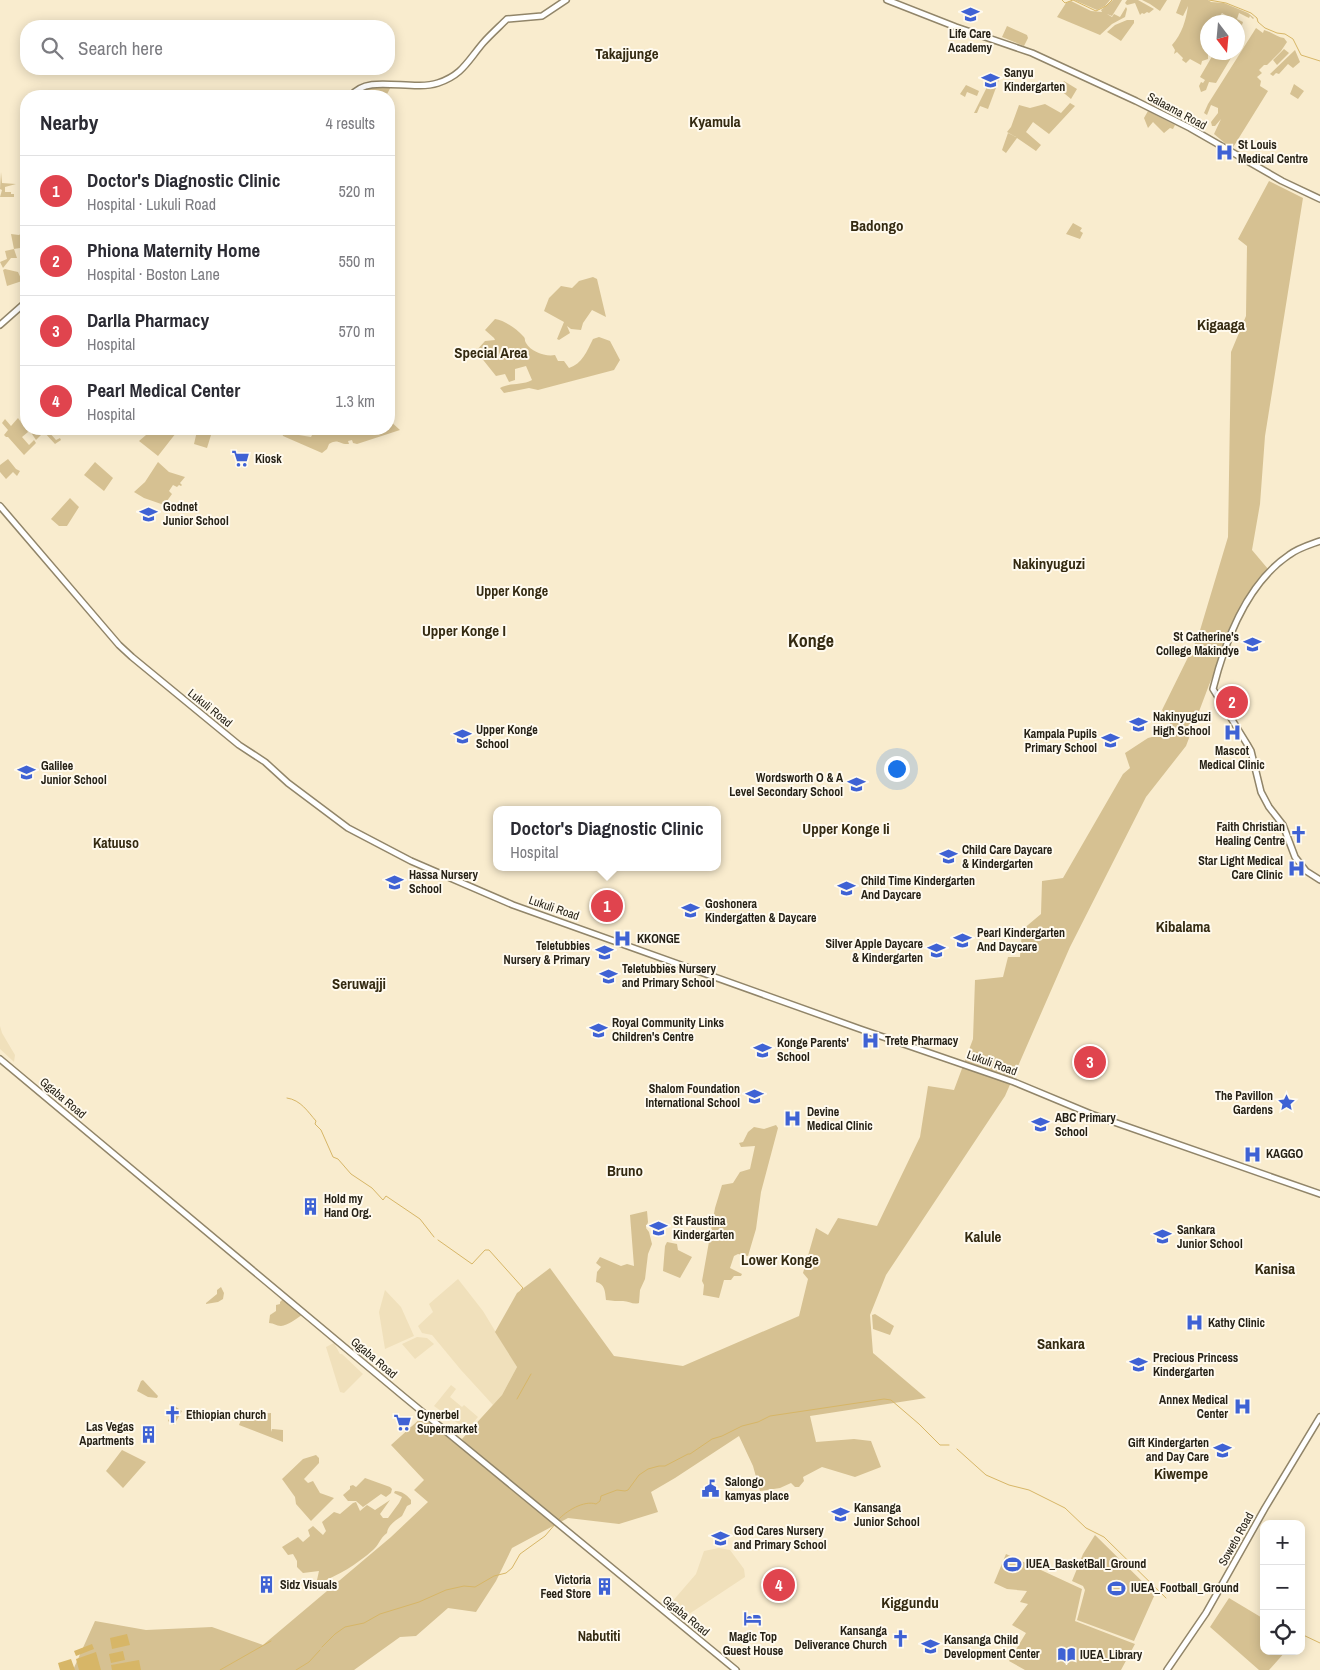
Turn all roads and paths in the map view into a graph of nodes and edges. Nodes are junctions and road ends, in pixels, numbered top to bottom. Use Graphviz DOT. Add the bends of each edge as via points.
graph roads {
  1 [pos="566,0"];
  2 [pos="887,0"];
  3 [pos="357,90"];
  4 [pos="1320,199"];
  5 [pos="20,307"];
  6 [pos="0,325"];
  7 [pos="0,506"];
  8 [pos="1320,541"];
  9 [pos="1320,880"];
  10 [pos="0,1059"];
  11 [pos="1320,1194"];
  12 [pos="1320,1417"];
  13 [pos="736,1670"];
  14 [pos="1168,1670"];
  1 -- 3 [label="street" via="542,16 507,19 460,72 448,79 415,86 370,84"];
  2 -- 4 [label="street, Salaama Road" via="956,28 1032,53 1190,128 1269,174"];
  5 -- 6 [label="street"];
  7 -- 11 [label="street, Lukuli Road" via="136,661 288,783 366,838 513,905"];
  8 -- 9 [label="street" via="1288,556 1258,586 1230,636 1213,689 1251,751 1261,792 1283,826 1295,857 1306,871"];
  10 -- 13 [label="street, Ggaba Road"];
  12 -- 14 [label="street, Soweto Road" via="1206,1613"];
}
